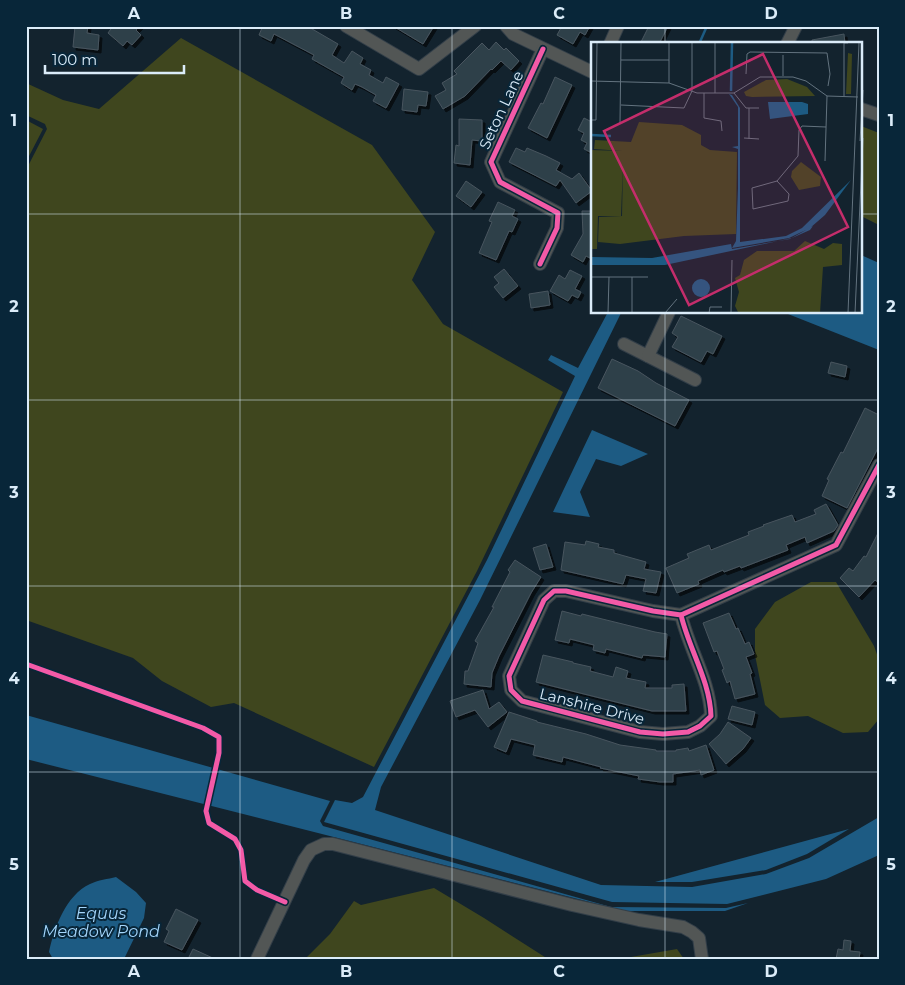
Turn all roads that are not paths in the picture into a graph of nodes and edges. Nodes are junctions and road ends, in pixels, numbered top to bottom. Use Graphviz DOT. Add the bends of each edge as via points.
graph roads {
  1 [pos="346,26"];
  2 [pos="475,26"];
  3 [pos="506,26"];
  4 [pos="618,26"];
  5 [pos="796,26"];
  6 [pos="611,42"];
  7 [pos="788,42"];
  8 [pos="543,48"];
  9 [pos="591,72"];
  10 [pos="862,110"];
  11 [pos="879,115"];
  12 [pos="540,264"];
  13 [pos="668,314"];
  14 [pos="624,344"];
  15 [pos="648,356"];
  16 [pos="695,380"];
  17 [pos="879,465"];
  18 [pos="681,615"];
  19 [pos="257,959"];
  20 [pos="702,959"];
  1 -- 2 [label="street" via="419,69"];
  3 -- 8 [label="street" via="513,34"];
  4 -- 6 [label="street"];
  5 -- 7 [label="street"];
  8 -- 9 [label="street"];
  8 -- 12 [label="street, Seton Lane" via="491,162 500,182 558,213 557,228"];
  10 -- 11 [label="street"];
  13 -- 15 [label="street"];
  14 -- 15 [label="street"];
  15 -- 16 [label="street"];
  17 -- 18 [label="street" via="836,545"];
  18 -- 18 [label="street, Lanshire Drive" via="711,700 711,716 688,732 640,732 522,701 511,690 509,676 544,600 554,591"];
  19 -- 20 [label="street" via="311,850 324,844 572,905 683,927 699,938"];
}
